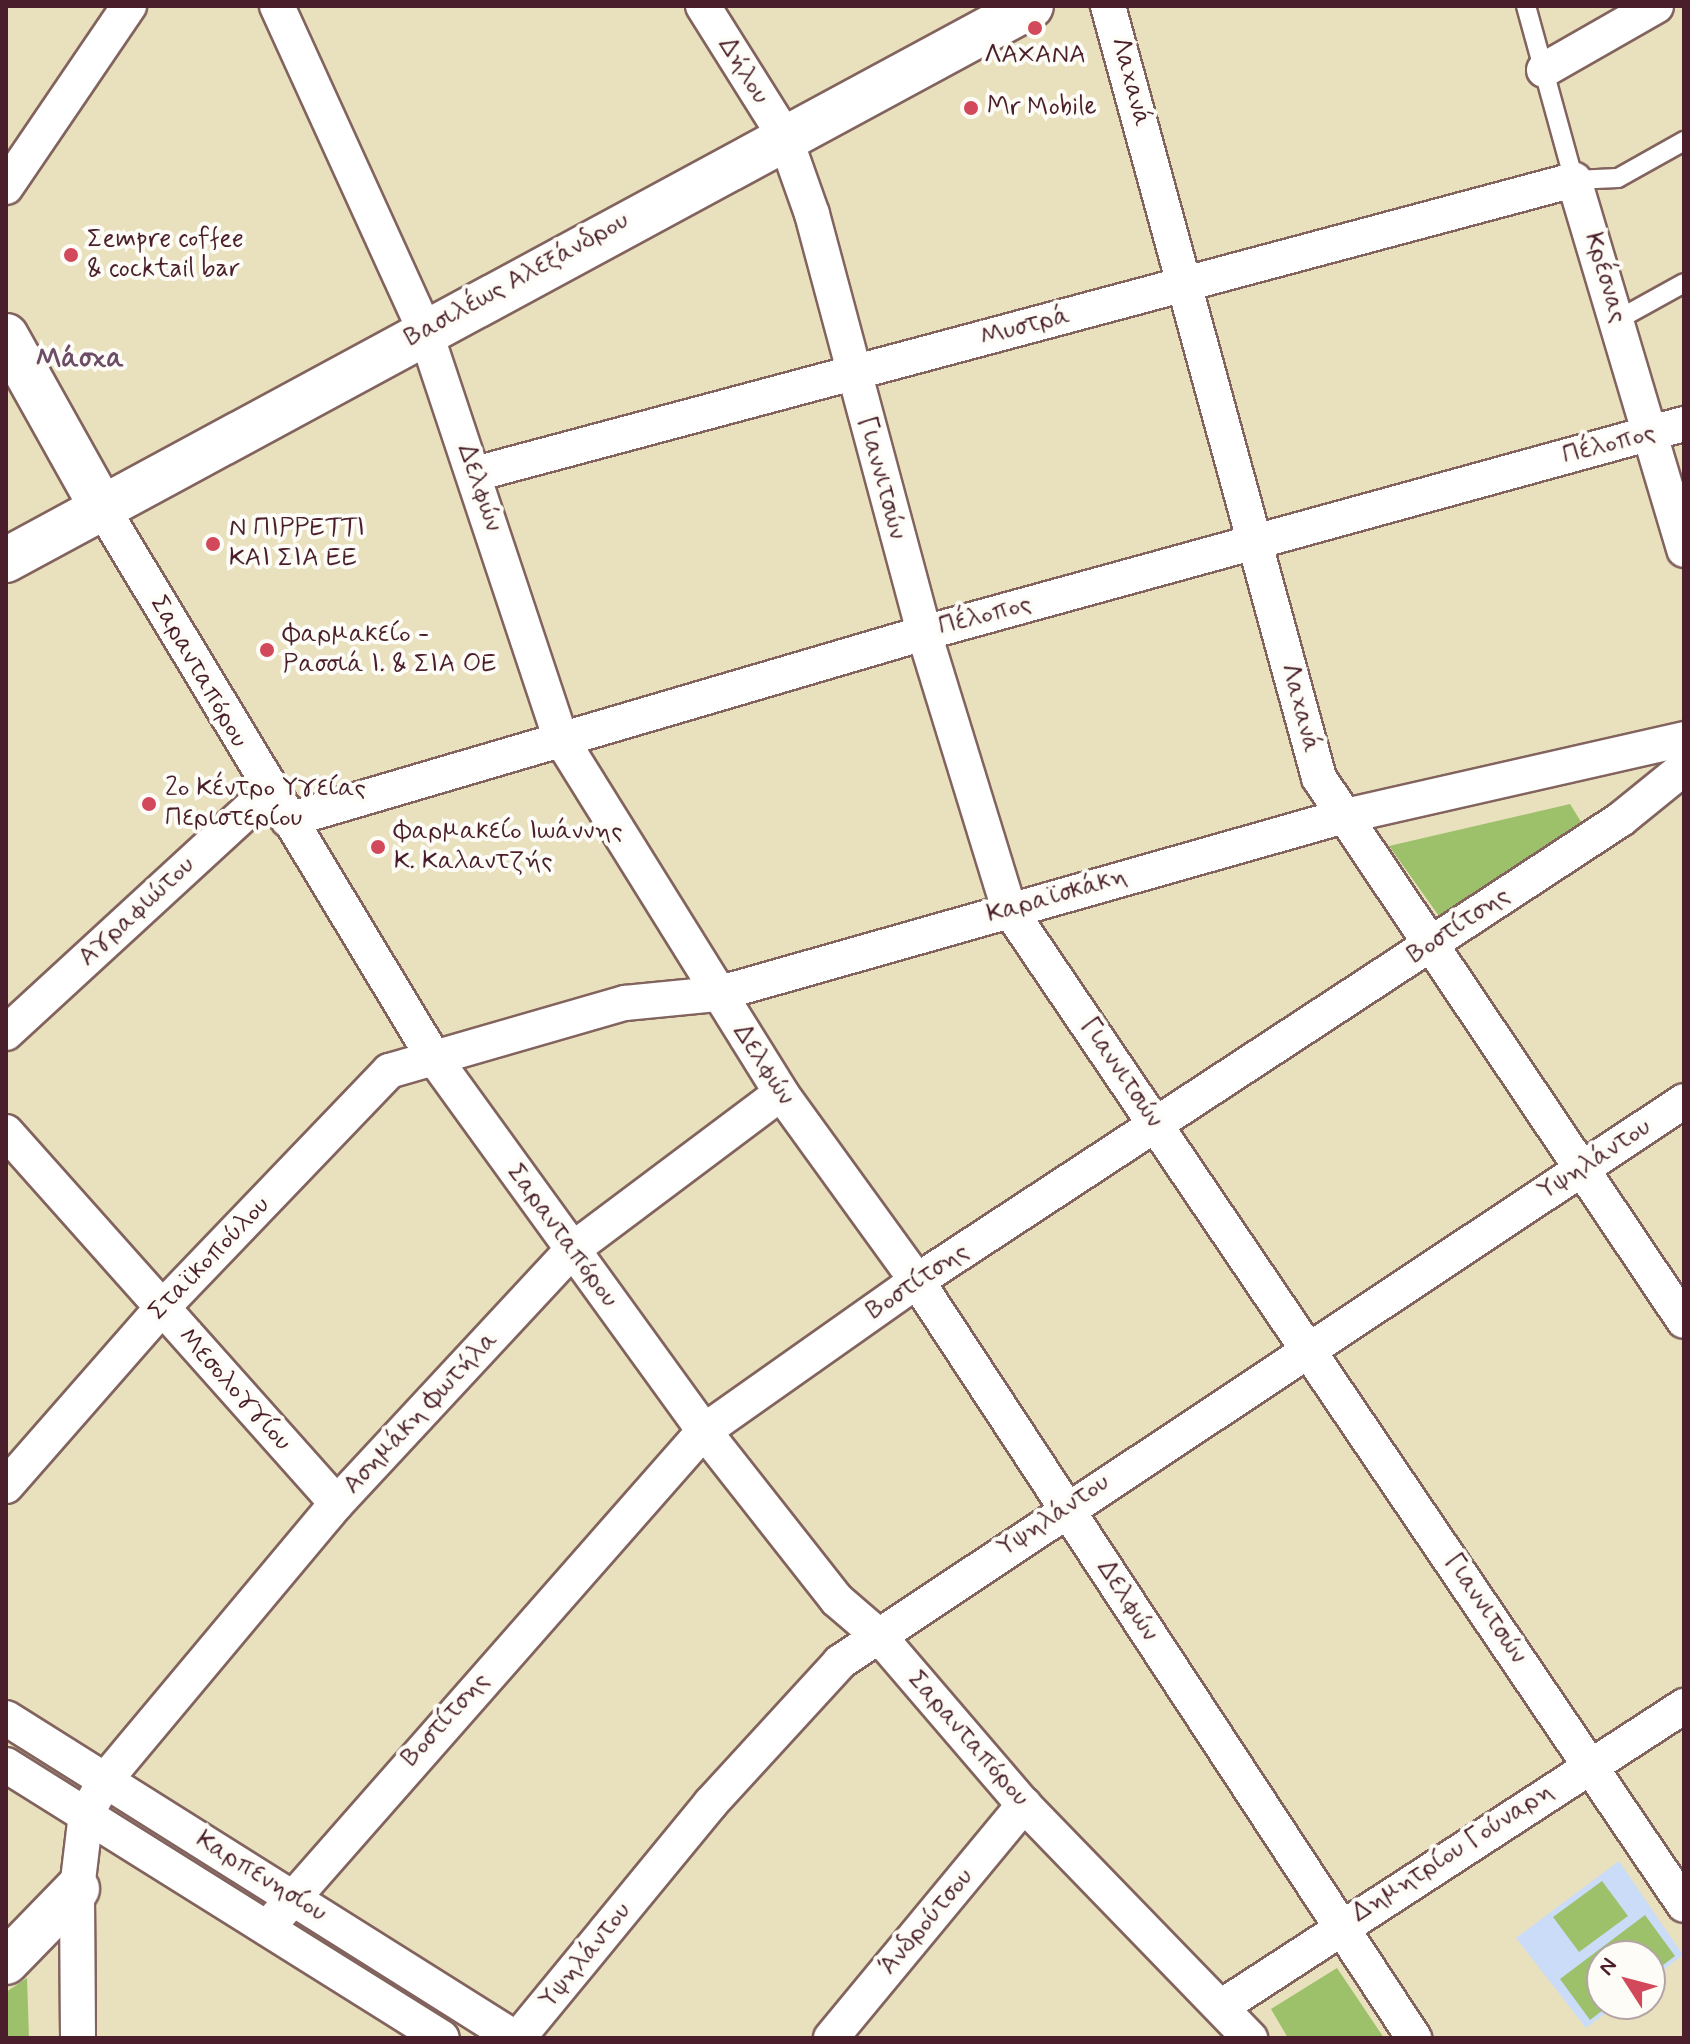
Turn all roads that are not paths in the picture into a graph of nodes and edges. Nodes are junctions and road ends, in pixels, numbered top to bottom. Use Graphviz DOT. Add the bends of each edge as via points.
graph roads {
  1 [pos="129,6"];
  2 [pos="277,6"];
  3 [pos="703,6"];
  4 [pos="1031,6"];
  5 [pos="1108,6"];
  6 [pos="1526,6"];
  7 [pos="1656,6"];
  8 [pos="1544,70"];
  9 [pos="784,135"];
  10 [pos="1684,141"];
  11 [pos="1574,180"];
  12 [pos="6,187"];
  13 [pos="1684,283"];
  14 [pos="1184,285"];
  15 [pos="1619,319"];
  16 [pos="425,331"];
  17 [pos="6,336"];
  18 [pos="852,373"];
  19 [pos="1684,424"];
  20 [pos="1651,434"];
  21 [pos="475,474"];
  22 [pos="101,506"];
  23 [pos="1257,541"];
  24 [pos="1684,550"];
  25 [pos="6,560"];
  26 [pos="924,633"];
  27 [pos="561,739"];
  28 [pos="1684,739"];
  29 [pos="1684,768"];
  30 [pos="269,791"];
  31 [pos="1341,817"];
  32 [pos="288,820"];
  33 [pos="1009,909"];
  34 [pos="1434,943"];
  35 [pos="717,994"];
  36 [pos="6,1033"];
  37 [pos="432,1055"];
  38 [pos="781,1093"];
  39 [pos="1684,1101"];
  40 [pos="1158,1127"];
  41 [pos="11,1151"];
  42 [pos="1582,1169"];
  43 [pos="572,1250"];
  44 [pos="917,1281"];
  45 [pos="161,1309"];
  46 [pos="1684,1321"];
  47 [pos="1307,1346"];
  48 [pos="704,1431"];
  49 [pos="6,1486"];
  50 [pos="337,1503"];
  51 [pos="1066,1508"];
  52 [pos="879,1636"];
  53 [pos="1684,1706"];
  54 [pos="6,1718"];
  55 [pos="6,1765"];
  56 [pos="1590,1765"];
  57 [pos="106,1779"];
  58 [pos="1024,1805"];
  59 [pos="86,1814"];
  60 [pos="77,1889"];
  61 [pos="290,1896"];
  62 [pos="1684,1905"];
  63 [pos="1340,1926"];
  64 [pos="267,1928"];
  65 [pos="6,1962"];
  66 [pos="1224,2005"];
  67 [pos="78,2038"];
  68 [pos="442,2038"];
  69 [pos="517,2038"];
  70 [pos="831,2038"];
  71 [pos="1250,2038"];
  72 [pos="1414,2038"];
  1 -- 12 [label="street"];
  2 -- 16 [label="street, Δελφών"];
  3 -- 9 [label="street, Δήλου"];
  4 -- 9 [label="street, Βασιλέως Αλεξάνδρου"];
  5 -- 14 [label="street, Λαχανά"];
  6 -- 8 [label="lane, Κρέσνας"];
  7 -- 8 [label="street"];
  8 -- 11 [label="lane, Κρέσνας"];
  9 -- 16 [label="street, Βασιλέως Αλεξάνδρου"];
  9 -- 18 [label="street, Γιαννιτσών"];
  10 -- 11 [label="lane" via="1618,178"];
  11 -- 14 [label="street, Μυστρά"];
  11 -- 15 [label="street, Κρέσνας"];
  13 -- 15 [label="lane"];
  14 -- 18 [label="street, Μυστρά"];
  14 -- 23 [label="street, Λαχανά"];
  15 -- 20 [label="street, Κρέσνας"];
  16 -- 21 [label="street, Δελφών"];
  16 -- 22 [label="street, Βασιλέως Αλεξάνδρου"];
  17 -- 22 [label="street, Σαρανταπόρου"];
  18 -- 21 [label="street, Μυστρά"];
  18 -- 26 [label="street, Γιαννιτσών"];
  19 -- 20 [label="street, Πέλοπος"];
  20 -- 23 [label="street, Πέλοπος"];
  20 -- 24 [label="street, Κρέσνας"];
  21 -- 27 [label="street, Δελφών"];
  22 -- 25 [label="street, Βασιλέως Αλεξάνδρου"];
  22 -- 30 [label="street, Σαρανταπόρου"];
  23 -- 26 [label="street, Πέλοπος"];
  23 -- 31 [label="street, Λαχανά" via="1319,778"];
  26 -- 27 [label="street, Πέλοπος"];
  26 -- 33 [label="street, Γιαννιτσών"];
  27 -- 32 [label="street, Πέλοπος"];
  27 -- 35 [label="street, Δελφών"];
  28 -- 31 [label="street, Καραϊσκάκη"];
  29 -- 34 [label="street, Βοστίτσης"];
  30 -- 32 [label="street, Σαρανταπόρου"];
  30 -- 36 [label="street, Αγραφιώτου"];
  31 -- 33 [label="street, Καραϊσκάκη"];
  31 -- 34 [label="street, Λαχανά"];
  32 -- 37 [label="street, Σαρανταπόρου"];
  33 -- 35 [label="street, Καραϊσκάκη"];
  33 -- 40 [label="street, Γιαννιτσών"];
  34 -- 40 [label="street, Βοστίτσης"];
  34 -- 42 [label="street, Λαχανά"];
  35 -- 37 [label="street, Καραϊσκάκη" via="625,1003"];
  35 -- 38 [label="street, Δελφών"];
  37 -- 43 [label="street, Σαρανταπόρου"];
  37 -- 45 [label="street, Σταϊκοπούλου" via="389,1071"];
  38 -- 43 [label="street, Ασημάκη Φωτήλα"];
  38 -- 44 [label="street, Δελφών"];
  39 -- 42 [label="street, Υψηλάντου"];
  40 -- 44 [label="street, Βοστίτσης"];
  40 -- 47 [label="street, Γιαννιτσών"];
  41 -- 45 [label="street, Μεσολογγίου"];
  42 -- 46 [label="street, Λαχανά"];
  42 -- 47 [label="street, Υψηλάντου"];
  43 -- 48 [label="street, Σαρανταπόρου"];
  43 -- 50 [label="street, Ασημάκη Φωτήλα"];
  44 -- 48 [label="street, Βοστίτσης"];
  44 -- 51 [label="street, Δελφών"];
  45 -- 49 [label="street, Σταϊκοπούλου"];
  45 -- 50 [label="street, Μεσολογγίου"];
  47 -- 51 [label="street, Υψηλάντου"];
  47 -- 56 [label="street, Γιαννιτσών"];
  48 -- 52 [label="street, Σαρανταπόρου" via="837,1600"];
  48 -- 61 [label="street, Βοστίτσης"];
  50 -- 57 [label="street, Ασημάκη Φωτήλα"];
  51 -- 52 [label="street, Υψηλάντου"];
  51 -- 63 [label="street, Δελφών"];
  52 -- 58 [label="street, Σαρανταπόρου"];
  52 -- 69 [label="street, Υψηλάντου" via="840,1662 711,1803"];
  53 -- 56 [label="street, Δημητρίου Γούναρη"];
  54 -- 57 [label="street, Καρπενησίου"];
  55 -- 59 [label="street, Καρπενησίου"];
  56 -- 62 [label="street, Γιαννιτσών"];
  56 -- 63 [label="street, Δημητρίου Γούναρη"];
  57 -- 59 [label="street, Ασημάκη Φωτήλα"];
  57 -- 61 [label="street, Καρπενησίου"];
  58 -- 66 [label="street, Σαρανταπόρου"];
  58 -- 70 [label="street, Άνδρούτσου"];
  59 -- 60 [label="street"];
  59 -- 64 [label="street, Καρπενησίου"];
  60 -- 65 [label="street"];
  60 -- 67 [label="street"];
  61 -- 64 [label="street, Βοστίτσης"];
  61 -- 69 [label="street, Καρπενησίου"];
  63 -- 66 [label="street, Δημητρίου Γούναρη"];
  63 -- 72 [label="street, Δελφών"];
  64 -- 68 [label="street, Καρπενησίου"];
  66 -- 71 [label="street, Σαρανταπόρου"];
}
